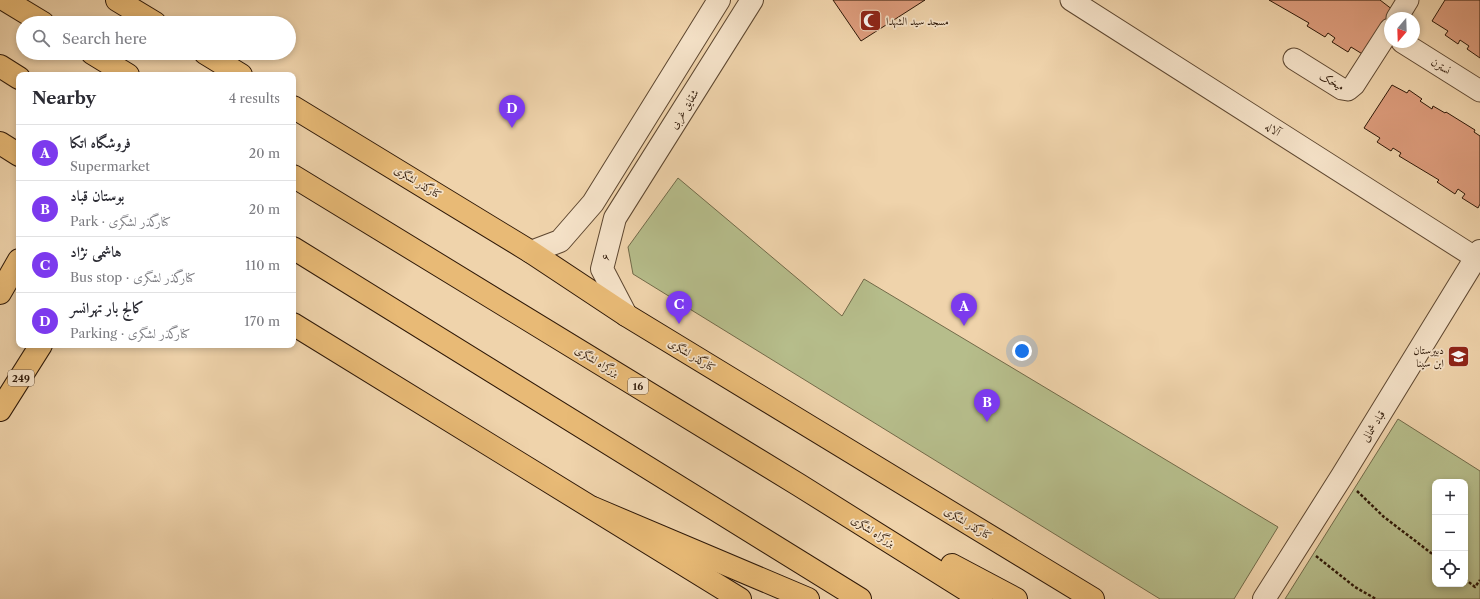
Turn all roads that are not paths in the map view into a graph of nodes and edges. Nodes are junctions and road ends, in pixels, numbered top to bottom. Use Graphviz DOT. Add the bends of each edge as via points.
graph roads {
  1 [pos="5,0"];
  2 [pos="22,0"];
  3 [pos="117,0"];
  4 [pos="719,0"];
  5 [pos="752,0"];
  6 [pos="1071,0"];
  7 [pos="1408,0"];
  8 [pos="1402,12"];
  9 [pos="31,16"];
  10 [pos="43,16"];
  11 [pos="143,16"];
  12 [pos="1384,43"];
  13 [pos="1418,48"];
  14 [pos="1294,59"];
  15 [pos="103,60"];
  16 [pos="216,60"];
  17 [pos="0,66"];
  18 [pos="123,72"];
  19 [pos="236,72"];
  20 [pos="16,76"];
  21 [pos="1480,91"];
  22 [pos="296,109"];
  23 [pos="0,143"];
  24 [pos="16,153"];
  25 [pos="296,178"];
  26 [pos="594,203"];
  27 [pos="615,218"];
  28 [pos="296,250"];
  29 [pos="531,252"];
  30 [pos="1478,255"];
  31 [pos="16,265"];
  32 [pos="0,293"];
  33 [pos="626,315"];
  34 [pos="296,326"];
  35 [pos="39,348"];
  36 [pos="0,410"];
  37 [pos="798,485"];
  38 [pos="593,508"];
  39 [pos="740,599"];
  40 [pos="808,599"];
  41 [pos="860,599"];
  42 [pos="981,599"];
  43 [pos="1016,599"];
  44 [pos="1093,599"];
  45 [pos="1264,599"];
  1 -- 9 [label="main road"];
  2 -- 10 [label="main road"];
  3 -- 11 [label="main road"];
  4 -- 26 [label="street"];
  5 -- 27 [label="street, شقایق غربی"];
  6 -- 30 [label="street, آلاله"];
  7 -- 8 [label="street, میخک"];
  12 -- 14 [label="street, میخک" via="1348,90 1342,89"];
  13 -- 21 [label="street, نسترن"];
  15 -- 18 [label="main road"];
  16 -- 19 [label="main road"];
  17 -- 20 [label="main road"];
  22 -- 29 [label="main road, کنارگذر لشگری"];
  23 -- 24 [label="main road"];
  25 -- 37 [label="main road, بزرگراه لشگری / 16"];
  26 -- 27 [label="street"];
  26 -- 29 [label="street" via="560,242"];
  27 -- 33 [label="street, ۶" via="602,269"];
  28 -- 41 [label="main road"];
  29 -- 33 [label="main road, کنارگذر لشگری"];
  30 -- 45 [label="street, قباد شمالی"];
  31 -- 32 [label="main road"];
  33 -- 44 [label="main road, کنارگذر لشگری"];
  34 -- 38 [label="main road"];
  35 -- 36 [label="main road, 249"];
  37 -- 42 [label="main road, بزرگراه لشگری / 16"];
  37 -- 43 [label="main road"];
  38 -- 39 [label="main road"];
  38 -- 40 [label="main road"];
}
